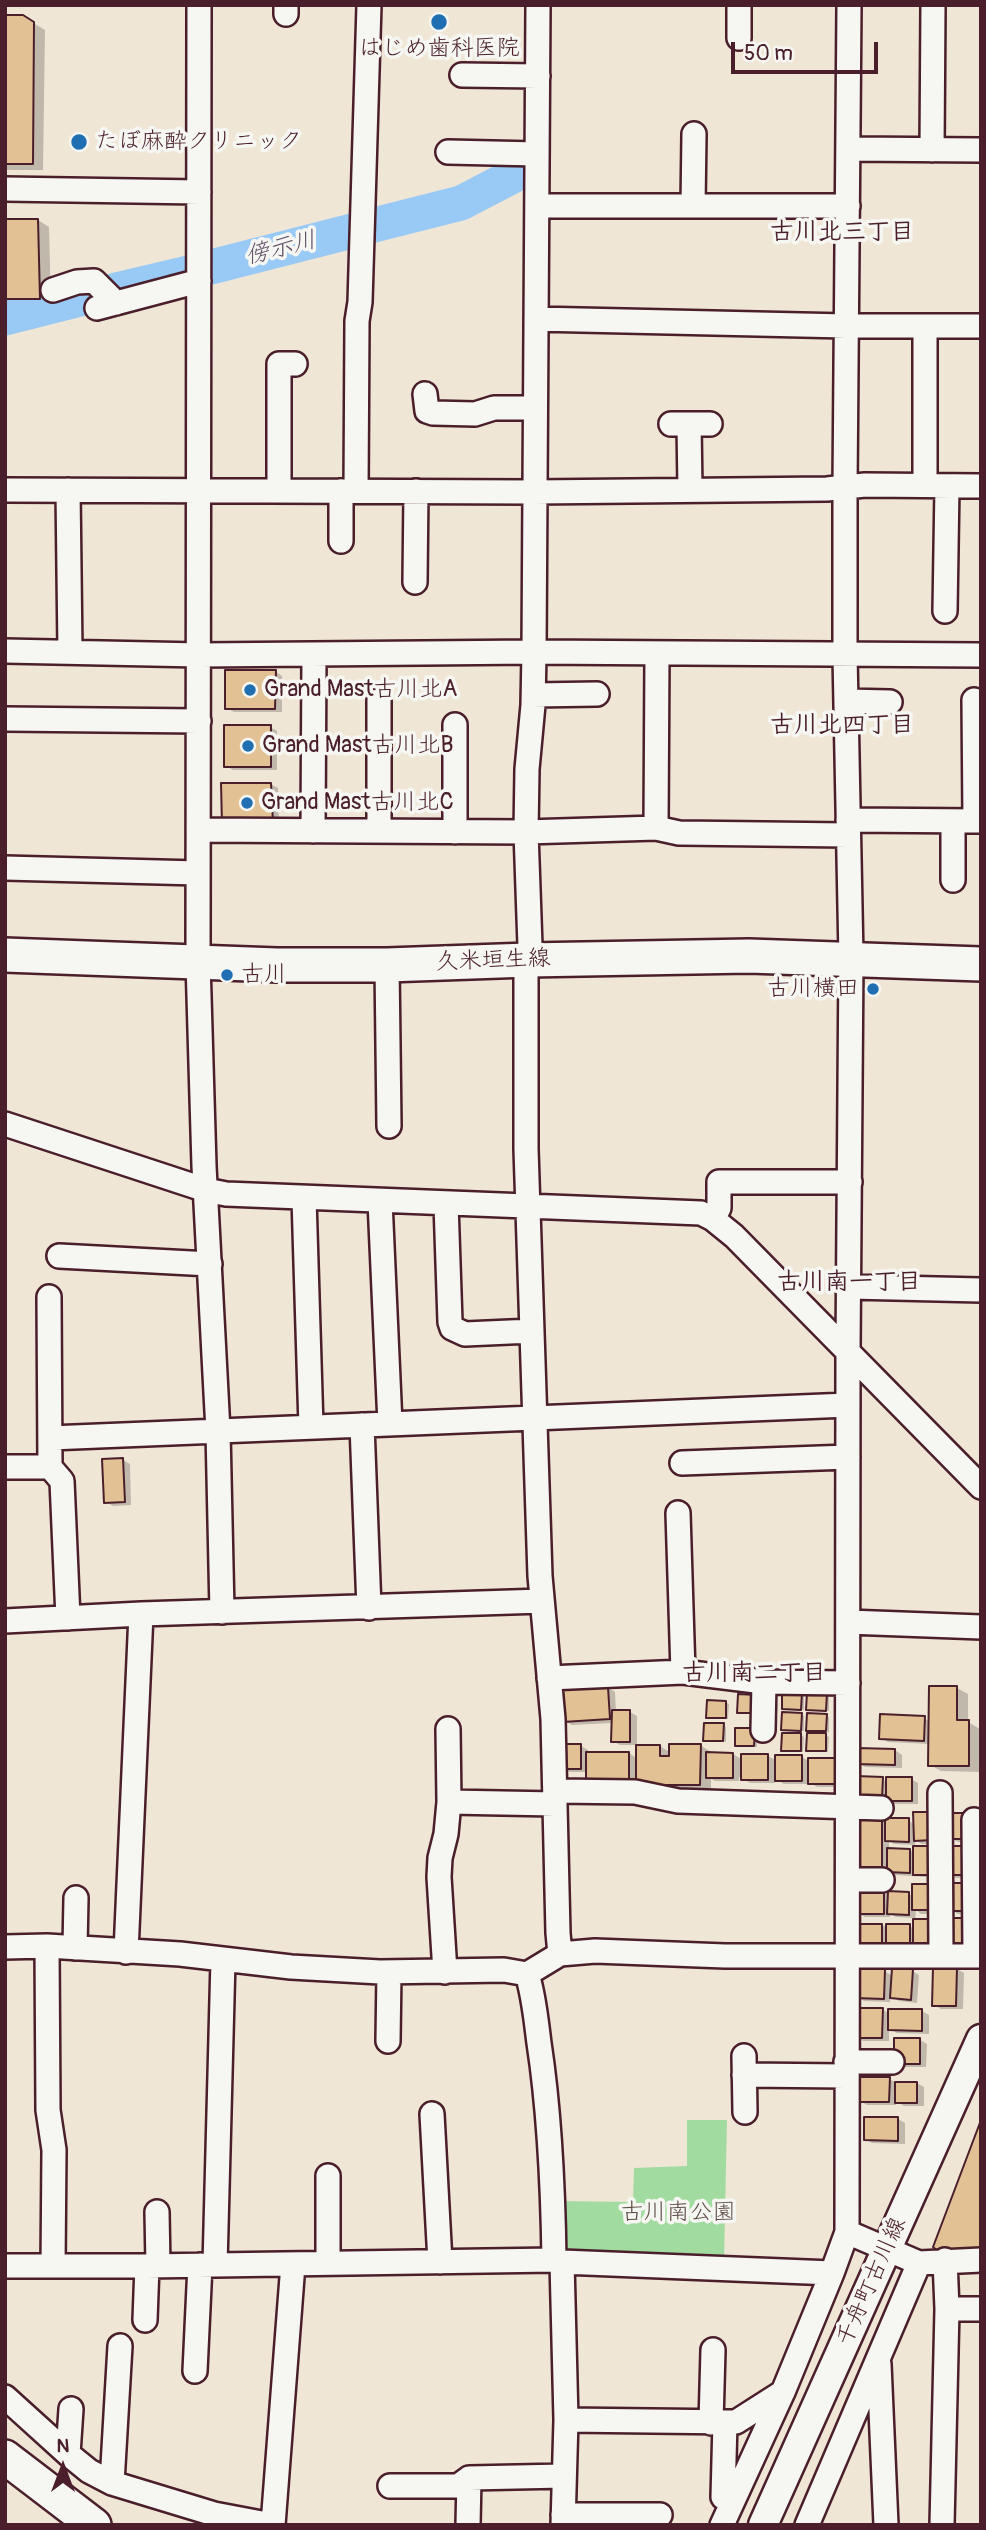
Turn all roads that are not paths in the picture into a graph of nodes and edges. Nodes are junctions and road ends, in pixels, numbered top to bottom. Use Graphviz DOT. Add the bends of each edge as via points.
graph roads {
  1 [pos="199,5"];
  2 [pos="369,5"];
  3 [pos="538,5"];
  4 [pos="739,5"];
  5 [pos="849,5"];
  6 [pos="933,5"];
  7 [pos="739,38"];
  8 [pos="462,75"];
  9 [pos="538,76"];
  10 [pos="694,134"];
  11 [pos="848,149"];
  12 [pos="932,150"];
  13 [pos="981,150"];
  14 [pos="448,152"];
  15 [pos="537,154"];
  16 [pos="5,189"];
  17 [pos="199,192"];
  18 [pos="537,206"];
  19 [pos="693,206"];
  20 [pos="848,206"];
  21 [pos="199,281"];
  22 [pos="53,290"];
  23 [pos="536,319"];
  24 [pos="846,326"];
  25 [pos="925,326"];
  26 [pos="981,326"];
  27 [pos="295,364"];
  28 [pos="425,394"];
  29 [pos="535,408"];
  30 [pos="690,424"];
  31 [pos="5,473"];
  32 [pos="936,485"];
  33 [pos="981,486"];
  34 [pos="845,488"];
  35 [pos="5,490"];
  36 [pos="68,490"];
  37 [pos="199,490"];
  38 [pos="690,490"];
  39 [pos="279,491"];
  40 [pos="348,491"];
  41 [pos="416,491"];
  42 [pos="534,492"];
  43 [pos="341,541"];
  44 [pos="415,582"];
  45 [pos="945,611"];
  46 [pos="5,651"];
  47 [pos="70,652"];
  48 [pos="534,652"];
  49 [pos="657,653"];
  50 [pos="314,654"];
  51 [pos="200,655"];
  52 [pos="845,655"];
  53 [pos="981,655"];
  54 [pos="597,694"];
  55 [pos="534,695"];
  56 [pos="974,700"];
  57 [pos="379,701"];
  58 [pos="846,701"];
  59 [pos="890,702"];
  60 [pos="5,719"];
  61 [pos="199,721"];
  62 [pos="455,725"];
  63 [pos="970,821"];
  64 [pos="848,827"];
  65 [pos="656,828"];
  66 [pos="198,830"];
  67 [pos="313,831"];
  68 [pos="379,831"];
  69 [pos="455,832"];
  70 [pos="526,832"];
  71 [pos="5,868"];
  72 [pos="198,873"];
  73 [pos="953,880"];
  74 [pos="5,955"];
  75 [pos="851,958"];
  76 [pos="528,960"];
  77 [pos="198,962"];
  78 [pos="981,964"];
  79 [pos="387,965"];
  80 [pos="5,1124"];
  81 [pos="389,1126"];
  82 [pos="850,1182"];
  83 [pos="206,1190"];
  84 [pos="304,1198"];
  85 [pos="380,1201"];
  86 [pos="446,1204"];
  87 [pos="528,1207"];
  88 [pos="713,1219"];
  89 [pos="59,1256"];
  90 [pos="210,1264"];
  91 [pos="850,1287"];
  92 [pos="981,1290"];
  93 [pos="49,1297"];
  94 [pos="532,1332"];
  95 [pos="848,1350"];
  96 [pos="848,1405"];
  97 [pos="534,1419"];
  98 [pos="390,1424"];
  99 [pos="362,1425"];
  100 [pos="311,1427"];
  101 [pos="218,1431"];
  102 [pos="50,1438"];
  103 [pos="848,1457"];
  104 [pos="682,1463"];
  105 [pos="5,1467"];
  106 [pos="50,1467"];
  107 [pos="981,1487"];
  108 [pos="678,1513"];
  109 [pos="542,1601"];
  110 [pos="369,1608"];
  111 [pos="222,1612"];
  112 [pos="141,1614"];
  113 [pos="68,1618"];
  114 [pos="5,1621"];
  115 [pos="848,1622"];
  116 [pos="981,1627"];
  117 [pos="683,1672"];
  118 [pos="549,1678"];
  119 [pos="764,1682"];
  120 [pos="848,1683"];
  121 [pos="448,1729"];
  122 [pos="763,1730"];
  123 [pos="940,1793"];
  124 [pos="555,1797"];
  125 [pos="449,1802"];
  126 [pos="848,1807"];
  127 [pos="881,1808"];
  128 [pos="974,1819"];
  129 [pos="848,1880"];
  130 [pos="882,1880"];
  131 [pos="76,1898"];
  132 [pos="47,1946"];
  133 [pos="5,1947"];
  134 [pos="75,1948"];
  135 [pos="126,1952"];
  136 [pos="561,1954"];
  137 [pos="848,1956"];
  138 [pos="941,1956"];
  139 [pos="978,1956"];
  140 [pos="223,1960"];
  141 [pos="389,1972"];
  142 [pos="445,1972"];
  143 [pos="527,1974"];
  144 [pos="981,2039"];
  145 [pos="388,2041"];
  146 [pos="892,2062"];
  147 [pos="846,2069"];
  148 [pos="745,2112"];
  149 [pos="432,2114"];
  150 [pos="328,2176"];
  151 [pos="157,2212"];
  152 [pos="847,2232"];
  153 [pos="887,2249"];
  154 [pos="945,2260"];
  155 [pos="981,2260"];
  156 [pos="558,2261"];
  157 [pos="440,2262"];
  158 [pos="328,2263"];
  159 [pos="919,2263"];
  160 [pos="293,2264"];
  161 [pos="208,2265"];
  162 [pos="5,2266"];
  163 [pos="53,2266"];
  164 [pos="153,2266"];
  165 [pos="832,2273"];
  166 [pos="947,2309"];
  167 [pos="981,2309"];
  168 [pos="145,2320"];
  169 [pos="120,2346"];
  170 [pos="713,2350"];
  171 [pos="878,2358"];
  172 [pos="195,2371"];
  173 [pos="783,2392"];
  174 [pos="5,2397"];
  175 [pos="71,2409"];
  176 [pos="566,2420"];
  177 [pos="718,2422"];
  178 [pos="68,2454"];
  179 [pos="5,2457"];
  180 [pos="564,2476"];
  181 [pos="469,2478"];
  182 [pos="112,2483"];
  183 [pos="390,2486"];
  184 [pos="723,2497"];
  185 [pos="660,2515"];
  186 [pos="563,2520"];
  187 [pos="94,2525"];
  188 [pos="272,2525"];
  189 [pos="468,2525"];
  190 [pos="722,2525"];
  191 [pos="763,2525"];
  192 [pos="807,2525"];
  193 [pos="886,2525"];
  194 [pos="942,2525"];
  1 -- 17 [label="street"];
  2 -- 40 [label="street" via="360,302"];
  3 -- 9 [label="street"];
  4 -- 7 [label="street"];
  5 -- 11 [label="street"];
  6 -- 12 [label="street"];
  8 -- 9 [label="street"];
  9 -- 15 [label="street"];
  10 -- 19 [label="street"];
  11 -- 12 [label="street"];
  11 -- 20 [label="street"];
  12 -- 13 [label="street"];
  14 -- 15 [label="street"];
  15 -- 18 [label="street"];
  16 -- 17 [label="street"];
  17 -- 21 [label="street"];
  18 -- 19 [label="street"];
  18 -- 23 [label="street"];
  19 -- 20 [label="street"];
  20 -- 24 [label="street"];
  21 -- 22 [label="street" via="106,306 94,281"];
  21 -- 37 [label="street"];
  23 -- 24 [label="street"];
  23 -- 29 [label="street"];
  24 -- 25 [label="street"];
  24 -- 34 [label="street"];
  25 -- 26 [label="street"];
  25 -- 32 [label="street"];
  27 -- 39 [label="street" via="279,364"];
  28 -- 29 [label="street" via="427,411 433,414"];
  29 -- 42 [label="street"];
  30 -- 38 [label="street"];
  31 -- 35 [label="street"];
  32 -- 33 [label="street"];
  32 -- 34 [label="street"];
  32 -- 45 [label="street"];
  34 -- 38 [label="street"];
  34 -- 52 [label="street"];
  35 -- 36 [label="street"];
  36 -- 37 [label="street"];
  36 -- 47 [label="street"];
  37 -- 39 [label="street"];
  37 -- 51 [label="street"];
  38 -- 42 [label="street"];
  39 -- 40 [label="street"];
  40 -- 41 [label="street"];
  40 -- 43 [label="street"];
  41 -- 42 [label="street"];
  41 -- 44 [label="street"];
  42 -- 48 [label="street"];
  46 -- 47 [label="street"];
  47 -- 51 [label="street"];
  48 -- 49 [label="street"];
  48 -- 50 [label="street"];
  48 -- 55 [label="street"];
  49 -- 52 [label="street"];
  49 -- 65 [label="street"];
  50 -- 51 [label="street"];
  50 -- 67 [label="street"];
  51 -- 61 [label="street"];
  52 -- 53 [label="street"];
  52 -- 58 [label="street"];
  54 -- 55 [label="street"];
  55 -- 70 [label="street"];
  56 -- 63 [label="street"];
  57 -- 68 [label="street"];
  58 -- 59 [label="street"];
  58 -- 64 [label="street"];
  60 -- 61 [label="street"];
  61 -- 66 [label="street"];
  62 -- 69 [label="street"];
  63 -- 64 [label="street"];
  63 -- 73 [label="street"];
  64 -- 65 [label="street" via="679,833"];
  64 -- 75 [label="street"];
  65 -- 70 [label="street"];
  66 -- 67 [label="street"];
  66 -- 72 [label="street"];
  67 -- 68 [label="street"];
  68 -- 69 [label="street"];
  69 -- 70 [label="street"];
  70 -- 76 [label="street"];
  71 -- 72 [label="street"];
  72 -- 77 [label="street"];
  74 -- 77 [label="main road, 久米垣生線"];
  75 -- 76 [label="main road, 久米垣生線"];
  75 -- 78 [label="main road, 久米垣生線"];
  75 -- 82 [label="street"];
  76 -- 79 [label="main road, 久米垣生線"];
  76 -- 87 [label="street"];
  77 -- 79 [label="main road, 久米垣生線"];
  77 -- 83 [label="street"];
  79 -- 81 [label="street"];
  80 -- 83 [label="street"];
  82 -- 88 [label="street" via="719,1182 719,1208"];
  82 -- 91 [label="street"];
  83 -- 84 [label="street"];
  83 -- 90 [label="street"];
  84 -- 85 [label="street"];
  84 -- 100 [label="street"];
  85 -- 86 [label="street"];
  85 -- 98 [label="street"];
  86 -- 87 [label="street"];
  86 -- 94 [label="street" via="452,1328 465,1334"];
  87 -- 88 [label="street" via="701,1213"];
  87 -- 94 [label="street"];
  88 -- 95 [label="street"];
  89 -- 90 [label="street"];
  90 -- 101 [label="street"];
  91 -- 92 [label="street"];
  91 -- 95 [label="street"];
  93 -- 102 [label="street"];
  94 -- 97 [label="street"];
  95 -- 96 [label="street"];
  95 -- 107 [label="street"];
  96 -- 97 [label="street"];
  96 -- 103 [label="street"];
  97 -- 98 [label="street"];
  97 -- 109 [label="street"];
  98 -- 99 [label="street"];
  99 -- 100 [label="street"];
  99 -- 110 [label="street"];
  100 -- 101 [label="street"];
  101 -- 102 [label="street"];
  101 -- 111 [label="street"];
  102 -- 106 [label="street"];
  103 -- 104 [label="street"];
  103 -- 115 [label="street"];
  105 -- 106 [label="street"];
  106 -- 113 [label="street" via="62,1481"];
  108 -- 117 [label="street" via="689,1555"];
  109 -- 110 [label="street"];
  109 -- 118 [label="street"];
  110 -- 111 [label="street"];
  111 -- 112 [label="street"];
  112 -- 113 [label="street"];
  112 -- 135 [label="street"];
  113 -- 114 [label="street"];
  115 -- 116 [label="street"];
  115 -- 120 [label="street"];
  117 -- 118 [label="street"];
  117 -- 119 [label="street"];
  118 -- 124 [label="street"];
  119 -- 120 [label="street"];
  119 -- 122 [label="street"];
  120 -- 126 [label="street"];
  121 -- 125 [label="street"];
  123 -- 138 [label="street"];
  124 -- 125 [label="street"];
  124 -- 126 [label="street" via="635,1792 678,1801"];
  124 -- 136 [label="street"];
  125 -- 142 [label="street" via="439,1877"];
  126 -- 127 [label="street"];
  126 -- 129 [label="street"];
  128 -- 139 [label="street"];
  129 -- 130 [label="street"];
  129 -- 137 [label="street"];
  131 -- 134 [label="street"];
  132 -- 133 [label="street"];
  132 -- 134 [label="street"];
  132 -- 163 [label="street"];
  134 -- 135 [label="street"];
  135 -- 140 [label="street"];
  136 -- 137 [label="street"];
  136 -- 143 [label="street"];
  137 -- 138 [label="street"];
  137 -- 147 [label="street"];
  138 -- 139 [label="street"];
  140 -- 141 [label="street"];
  140 -- 161 [label="street"];
  141 -- 142 [label="street"];
  141 -- 145 [label="street"];
  142 -- 143 [label="street"];
  143 -- 156 [label="street" via="546,2086"];
  144 -- 153 [label="street, 千舟町古川線"];
  146 -- 147 [label="street"];
  147 -- 148 [label="street" via="744,2066"];
  147 -- 152 [label="street"];
  149 -- 157 [label="street"];
  150 -- 158 [label="street"];
  151 -- 164 [label="street"];
  152 -- 153 [label="street"];
  152 -- 165 [label="street"];
  153 -- 159 [label="street"];
  153 -- 191 [label="street, 千舟町古川線"];
  154 -- 155 [label="street"];
  154 -- 159 [label="street"];
  154 -- 166 [label="street"];
  156 -- 157 [label="street"];
  156 -- 165 [label="street"];
  156 -- 176 [label="street"];
  157 -- 158 [label="street"];
  158 -- 160 [label="street"];
  159 -- 171 [label="street"];
  160 -- 161 [label="street"];
  160 -- 188 [label="street"];
  161 -- 164 [label="street"];
  161 -- 172 [label="street"];
  162 -- 163 [label="street"];
  163 -- 164 [label="street"];
  164 -- 168 [label="street"];
  165 -- 173 [label="street"];
  166 -- 167 [label="street"];
  166 -- 194 [label="street"];
  169 -- 182 [label="street"];
  170 -- 177 [label="street"];
  171 -- 192 [label="street"];
  171 -- 193 [label="street"];
  173 -- 177 [label="street" via="736,2422"];
  173 -- 190 [label="street"];
  174 -- 178 [label="street"];
  175 -- 178 [label="street"];
  176 -- 177 [label="street"];
  176 -- 180 [label="street"];
  177 -- 184 [label="street"];
  178 -- 182 [label="street"];
  179 -- 187 [label="main road"];
  180 -- 181 [label="street"];
  180 -- 186 [label="street"];
  181 -- 183 [label="street" via="458,2486"];
  181 -- 189 [label="street"];
  182 -- 188 [label="street" via="214,2514"];
  185 -- 186 [label="street"];
}
